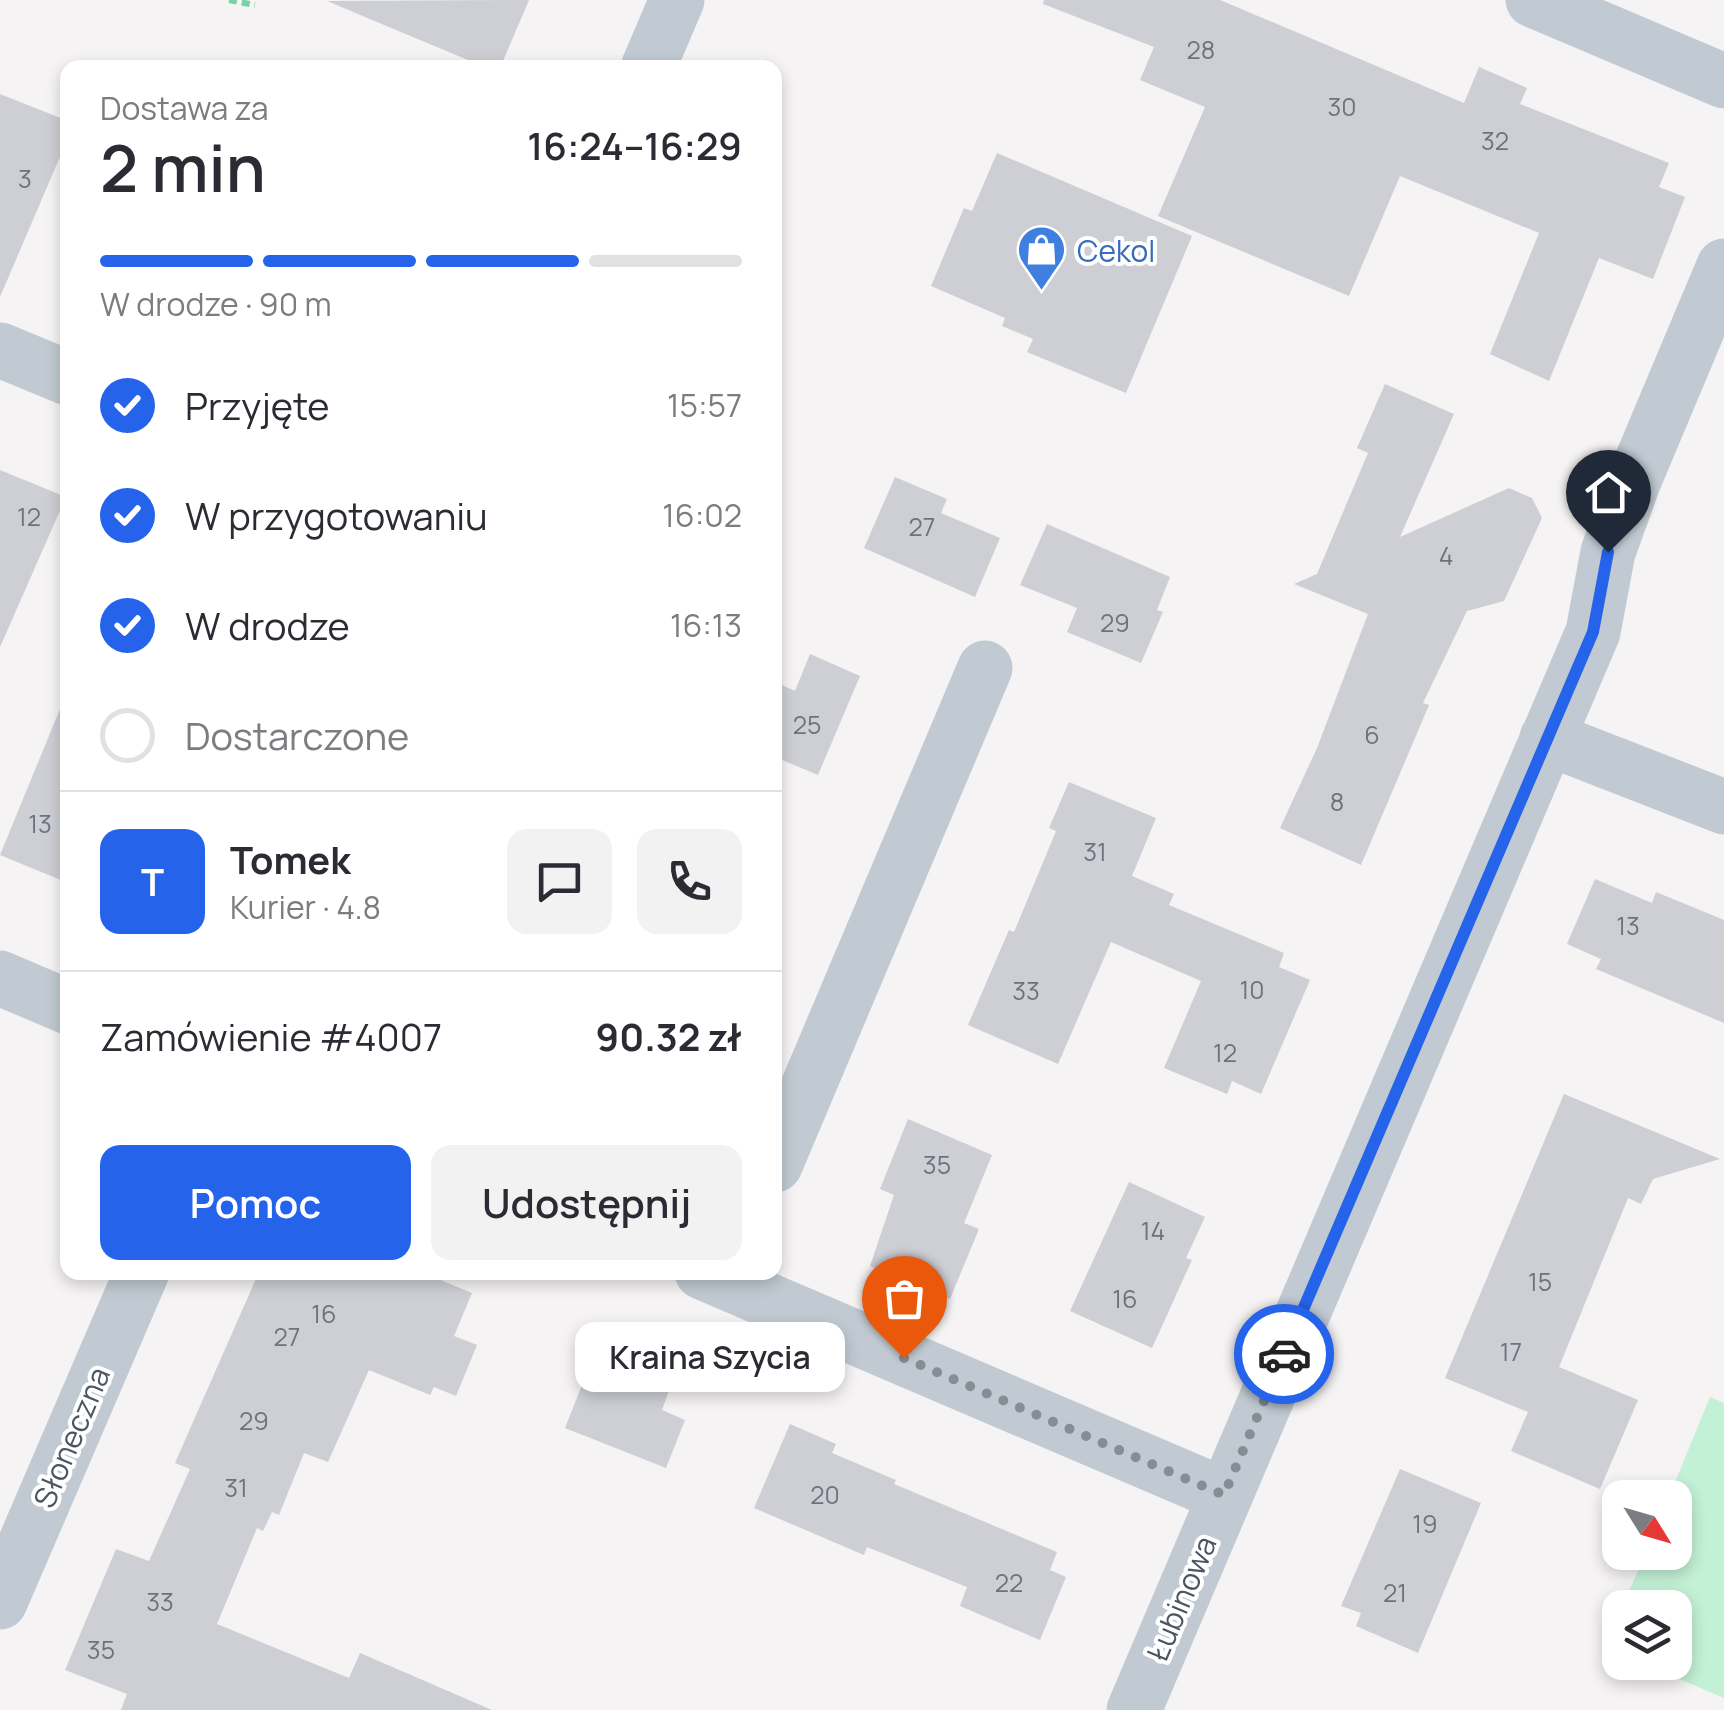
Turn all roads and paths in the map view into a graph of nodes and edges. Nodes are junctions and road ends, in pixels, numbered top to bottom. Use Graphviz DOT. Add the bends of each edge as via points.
graph roads {
  1 [pos="229,0"];
  2 [pos="676,0"];
  3 [pos="1533,0"];
  4 [pos="255,5"];
  5 [pos="651,60"];
  6 [pos="1724,81"];
  7 [pos="1724,266"];
  8 [pos="0,350"];
  9 [pos="60,375"];
  10 [pos="985,668"];
  11 [pos="1547,738"];
  12 [pos="1724,807"];
  13 [pos="0,978"];
  14 [pos="60,1004"];
  15 [pos="782,1148"];
  16 [pos="139,1280"];
  17 [pos="728,1280"];
  18 [pos="1224,1495"];
  19 [pos="0,1602"];
  20 [pos="1134,1710"];
  1 -- 4 [label="path"];
  2 -- 5 [label="street"];
  3 -- 6 [label="street"];
  7 -- 11 [label="street, Łubinowa" via="1634,480 1608,552 1593,632"];
  8 -- 9 [label="street"];
  10 -- 15 [label="street"];
  11 -- 12 [label="street"];
  11 -- 18 [label="street, Łubinowa"];
  13 -- 14 [label="street"];
  16 -- 19 [label="street, Słoneczna"];
  17 -- 18 [label="street"];
  18 -- 20 [label="street, Łubinowa"];
}
